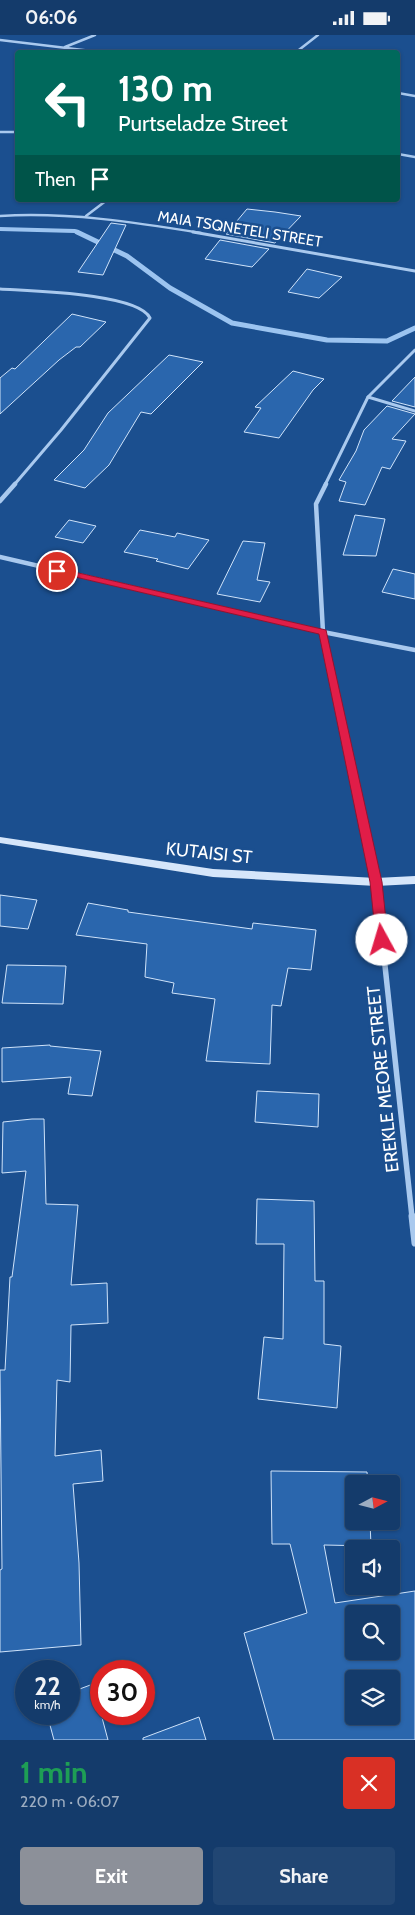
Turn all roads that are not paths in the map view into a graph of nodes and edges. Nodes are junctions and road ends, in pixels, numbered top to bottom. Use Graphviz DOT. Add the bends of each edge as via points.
graph roads {
  1 [pos="95,35"];
  2 [pos="318,35"];
  3 [pos="0,40"];
  4 [pos="65,47"];
  5 [pos="86,50"];
  6 [pos="299,50"];
  7 [pos="400,93"];
  8 [pos="415,96"];
  9 [pos="0,132"];
  10 [pos="15,132"];
  11 [pos="400,154"];
  12 [pos="415,157"];
  13 [pos="104,202"];
  14 [pos="0,216"];
  15 [pos="86,216"];
  16 [pos="415,271"];
  17 [pos="0,289"];
  18 [pos="415,350"];
  19 [pos="368,397"];
  20 [pos="415,411"];
  21 [pos="0,501"];
  22 [pos="0,557"];
  23 [pos="323,632"];
  24 [pos="415,650"];
  25 [pos="0,840"];
  26 [pos="415,881"];
  27 [pos="376,882"];
  28 [pos="414,1229"];
  29 [pos="415,1243"];
  1 -- 4 [label="street"];
  2 -- 6 [label="street"];
  3 -- 4 [label="street"];
  4 -- 5 [label="street"];
  7 -- 8 [label="street"];
  9 -- 10 [label="street"];
  11 -- 12 [label="street"];
  13 -- 15 [label="street"];
  14 -- 15 [label="street, MAIA TSQNETELI STREET"];
  15 -- 16 [label="street, MAIA TSQNETELI STREET" via="266,243"];
  17 -- 21 [label="street" via="92,296 132,304 146,311 150,318"];
  18 -- 19 [label="street, EREKLE MEORE STREET"];
  19 -- 20 [label="street"];
  19 -- 23 [label="street, EREKLE MEORE STREET" via="316,503"];
  22 -- 23 [label="street"];
  23 -- 24 [label="street"];
  23 -- 27 [label="street, EREKLE MEORE STREET"];
  25 -- 27 [label="street, KUTAISI ST" via="213,873"];
  26 -- 27 [label="street, KUTAISI ST"];
  27 -- 28 [label="street, EREKLE MEORE STREET"];
  28 -- 29 [label="street, EREKLE MEORE STREET"];
}
